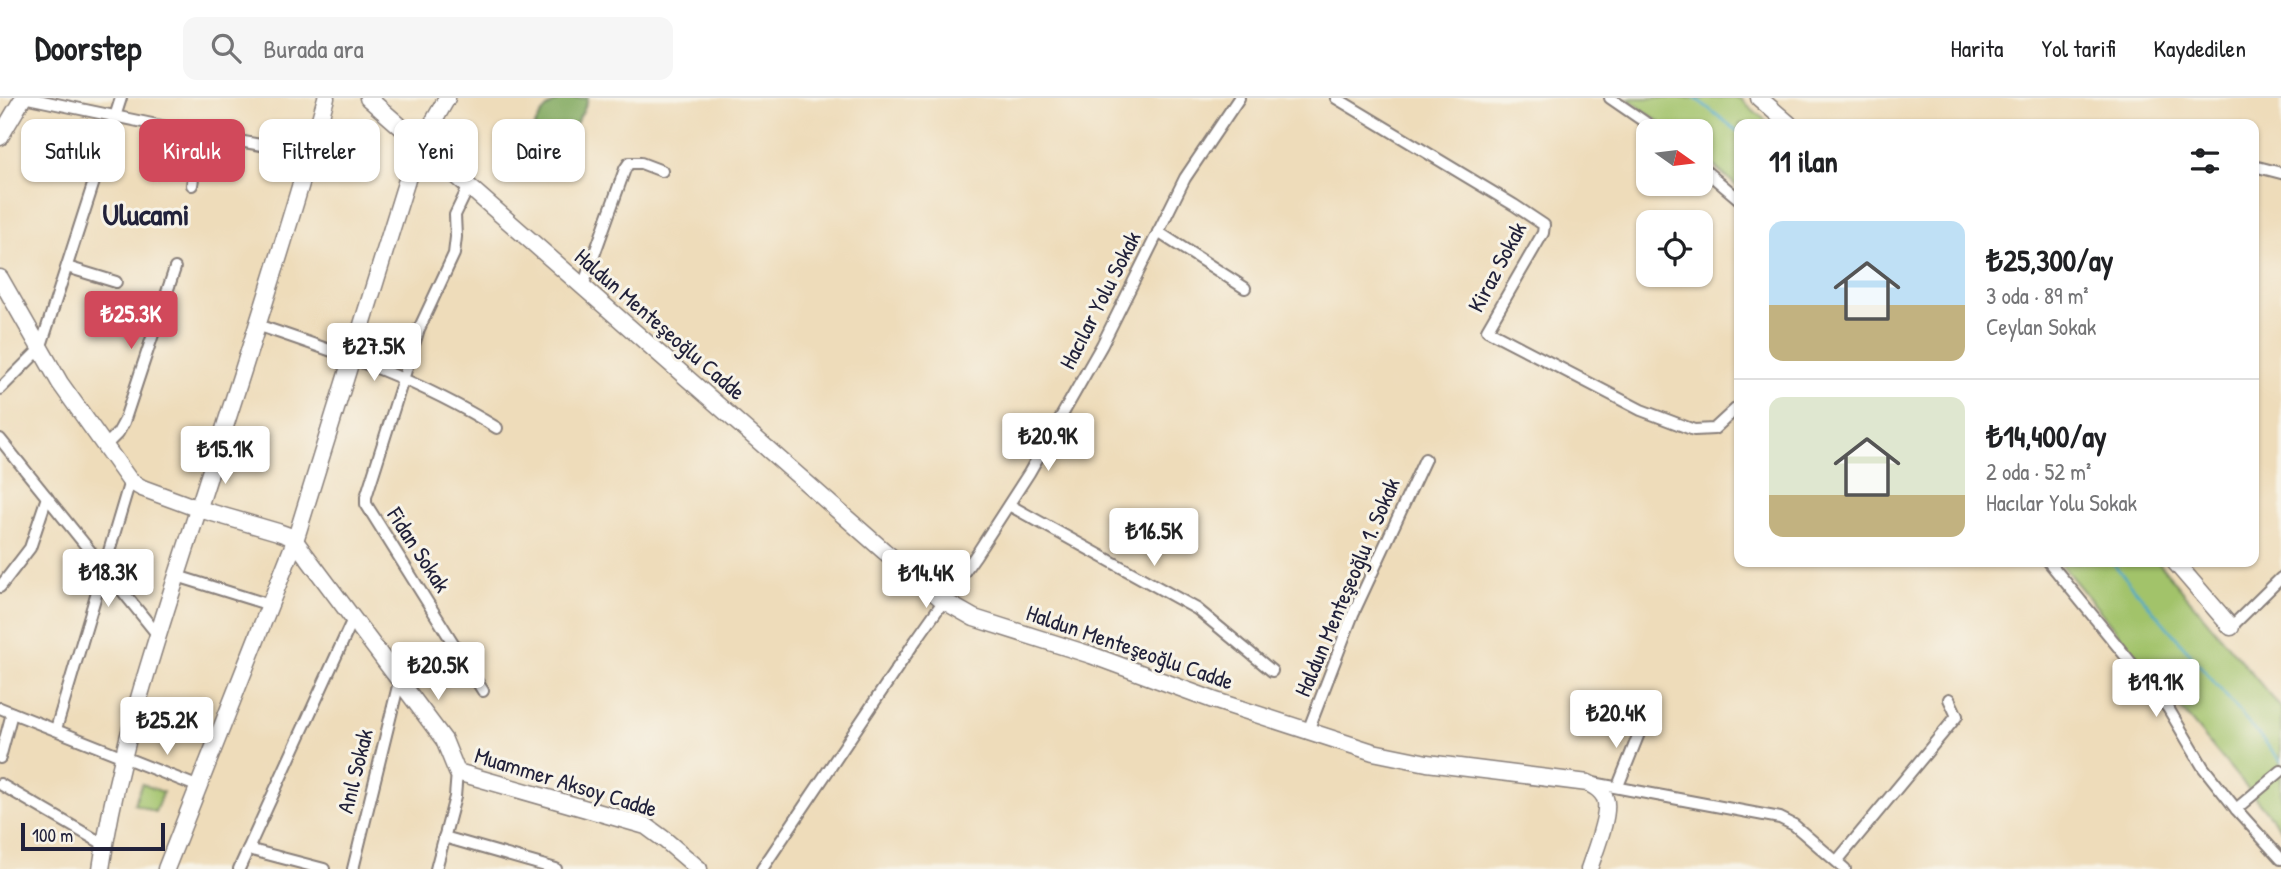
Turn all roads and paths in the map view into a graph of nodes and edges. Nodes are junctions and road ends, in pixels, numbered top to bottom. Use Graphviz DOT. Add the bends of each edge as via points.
graph roads {
  1 [pos="25,98"];
  2 [pos="121,98"];
  3 [pos="326,98"];
  4 [pos="368,98"];
  5 [pos="447,98"];
  6 [pos="1240,98"];
  7 [pos="1336,98"];
  8 [pos="1610,98"];
  9 [pos="1759,98"];
  10 [pos="117,117"];
  11 [pos="320,119"];
  12 [pos="435,119"];
  13 [pos="1641,119"];
  14 [pos="1783,119"];
  15 [pos="394,120"];
  16 [pos="139,122"];
  17 [pos="0,137"];
  18 [pos="2259,167"];
  19 [pos="662,171"];
  20 [pos="2281,173"];
  21 [pos="1713,177"];
  22 [pos="192,182"];
  23 [pos="301,182"];
  24 [pos="406,182"];
  25 [pos="465,182"];
  26 [pos="192,185"];
  27 [pos="469,186"];
  28 [pos="1734,195"];
  29 [pos="1158,232"];
  30 [pos="67,267"];
  31 [pos="176,268"];
  32 [pos="0,278"];
  33 [pos="116,282"];
  34 [pos="583,286"];
  35 [pos="1245,288"];
  36 [pos="257,325"];
  37 [pos="40,349"];
  38 [pos="352,357"];
  39 [pos="404,377"];
  40 [pos="0,389"];
  41 [pos="1734,411"];
  42 [pos="497,429"];
  43 [pos="0,439"];
  44 [pos="106,445"];
  45 [pos="1425,459"];
  46 [pos="131,481"];
  47 [pos="47,497"];
  48 [pos="1009,505"];
  49 [pos="198,509"];
  50 [pos="295,541"];
  51 [pos="104,567"];
  52 [pos="2053,567"];
  53 [pos="2179,567"];
  54 [pos="177,576"];
  55 [pos="2281,579"];
  56 [pos="0,587"];
  57 [pos="944,601"];
  58 [pos="270,605"];
  59 [pos="353,619"];
  60 [pos="2231,627"];
  61 [pos="157,634"];
  62 [pos="1272,671"];
  63 [pos="399,682"];
  64 [pos="483,691"];
  65 [pos="1949,699"];
  66 [pos="0,708"];
  67 [pos="12,713"];
  68 [pos="1642,726"];
  69 [pos="57,729"];
  70 [pos="1308,731"];
  71 [pos="123,757"];
  72 [pos="0,758"];
  73 [pos="2281,771"];
  74 [pos="457,772"];
  75 [pos="1588,783"];
  76 [pos="0,784"];
  77 [pos="1618,786"];
  78 [pos="199,787"];
  79 [pos="2236,809"];
  80 [pos="444,837"];
  81 [pos="105,845"];
  82 [pos="248,849"];
  83 [pos="2281,859"];
  84 [pos="1841,865"];
  85 [pos="101,869"];
  86 [pos="166,869"];
  87 [pos="239,869"];
  88 [pos="324,869"];
  89 [pos="353,869"];
  90 [pos="436,869"];
  91 [pos="556,869"];
  92 [pos="699,869"];
  93 [pos="762,869"];
  94 [pos="1589,869"];
  1 -- 10 [label="street"];
  1 -- 17 [label="street"];
  2 -- 10 [label="street"];
  3 -- 11 [label="street"];
  4 -- 15 [label="street, Haldun Menteşeoğlu Cadde"];
  5 -- 12 [label="street"];
  6 -- 29 [label="street, Hacılar Yolu Sokak" via="1199,156"];
  7 -- 41 [label="street, Kiraz Sokak" via="1544,225 1487,330 1632,406 1694,430 1714,429"];
  8 -- 13 [label="street"];
  9 -- 14 [label="street"];
  10 -- 16 [label="street"];
  10 -- 30 [label="street"];
  18 -- 20 [label="street"];
  19 -- 34 [label="street" via="629,163"];
  21 -- 28 [label="street"];
  22 -- 26 [label="street"];
  23 -- 36 [label="street"];
  24 -- 38 [label="street"];
  25 -- 27 [label="street, Haldun Menteşeoğlu Cadde"];
  27 -- 34 [label="street, Haldun Menteşeoğlu Cadde"];
  27 -- 39 [label="street, Fidan Sokak" via="455,215 454,254 425,314"];
  29 -- 35 [label="street"];
  29 -- 48 [label="street, Hacılar Yolu Sokak" via="1102,345"];
  30 -- 33 [label="street"];
  30 -- 37 [label="street"];
  31 -- 44 [label="street" via="124,422"];
  32 -- 37 [label="street"];
  34 -- 57 [label="street, Haldun Menteşeoğlu Cadde"];
  36 -- 38 [label="street"];
  36 -- 49 [label="street"];
  37 -- 40 [label="street"];
  37 -- 44 [label="street"];
  38 -- 39 [label="street"];
  38 -- 50 [label="street"];
  39 -- 42 [label="street"];
  39 -- 64 [label="street, Fidan Sokak" via="366,504"];
  43 -- 47 [label="street"];
  44 -- 46 [label="street"];
  45 -- 70 [label="street, Haldun Menteşeoğlu 1. Sokak" via="1353,614"];
  46 -- 49 [label="street"];
  46 -- 51 [label="street"];
  47 -- 51 [label="street"];
  47 -- 56 [label="street" via="30,548"];
  48 -- 57 [label="street, Hacılar Yolu Sokak"];
  48 -- 62 [label="street" via="1197,609"];
  49 -- 50 [label="street"];
  49 -- 54 [label="street"];
  50 -- 58 [label="street"];
  50 -- 59 [label="street, Muammer Aksoy Cadde"];
  51 -- 61 [label="street"];
  51 -- 69 [label="street"];
  52 -- 79 [label="street" via="2168,708 2203,767"];
  53 -- 60 [label="street"];
  54 -- 58 [label="street"];
  54 -- 61 [label="street"];
  55 -- 60 [label="street"];
  57 -- 70 [label="street, Haldun Menteşeoğlu Cadde" via="974,618"];
  57 -- 93 [label="street, Hacılar Yolu Sokak"];
  58 -- 78 [label="street"];
  59 -- 63 [label="street, Muammer Aksoy Cadde"];
  59 -- 82 [label="street"];
  61 -- 71 [label="street"];
  63 -- 74 [label="street, Muammer Aksoy Cadde" via="444,740"];
  63 -- 89 [label="street, Anıl Sokak"];
  65 -- 84 [label="street" via="1956,716"];
  66 -- 67 [label="street"];
  67 -- 69 [label="street"];
  67 -- 72 [label="street"];
  68 -- 77 [label="street"];
  69 -- 71 [label="street"];
  70 -- 75 [label="street, Haldun Menteşeoğlu Cadde" via="1427,763"];
  71 -- 78 [label="street"];
  71 -- 81 [label="street"];
  73 -- 79 [label="street"];
  74 -- 80 [label="street"];
  74 -- 92 [label="street, Muammer Aksoy Cadde" via="646,826"];
  75 -- 77 [label="street"];
  75 -- 94 [label="street" via="1602,793 1606,803"];
  76 -- 81 [label="street"];
  77 -- 84 [label="street" via="1780,818"];
  78 -- 86 [label="street"];
  79 -- 83 [label="street"];
  80 -- 90 [label="street"];
  80 -- 91 [label="street"];
  81 -- 85 [label="street"];
  82 -- 87 [label="street"];
  82 -- 88 [label="street"];
}
